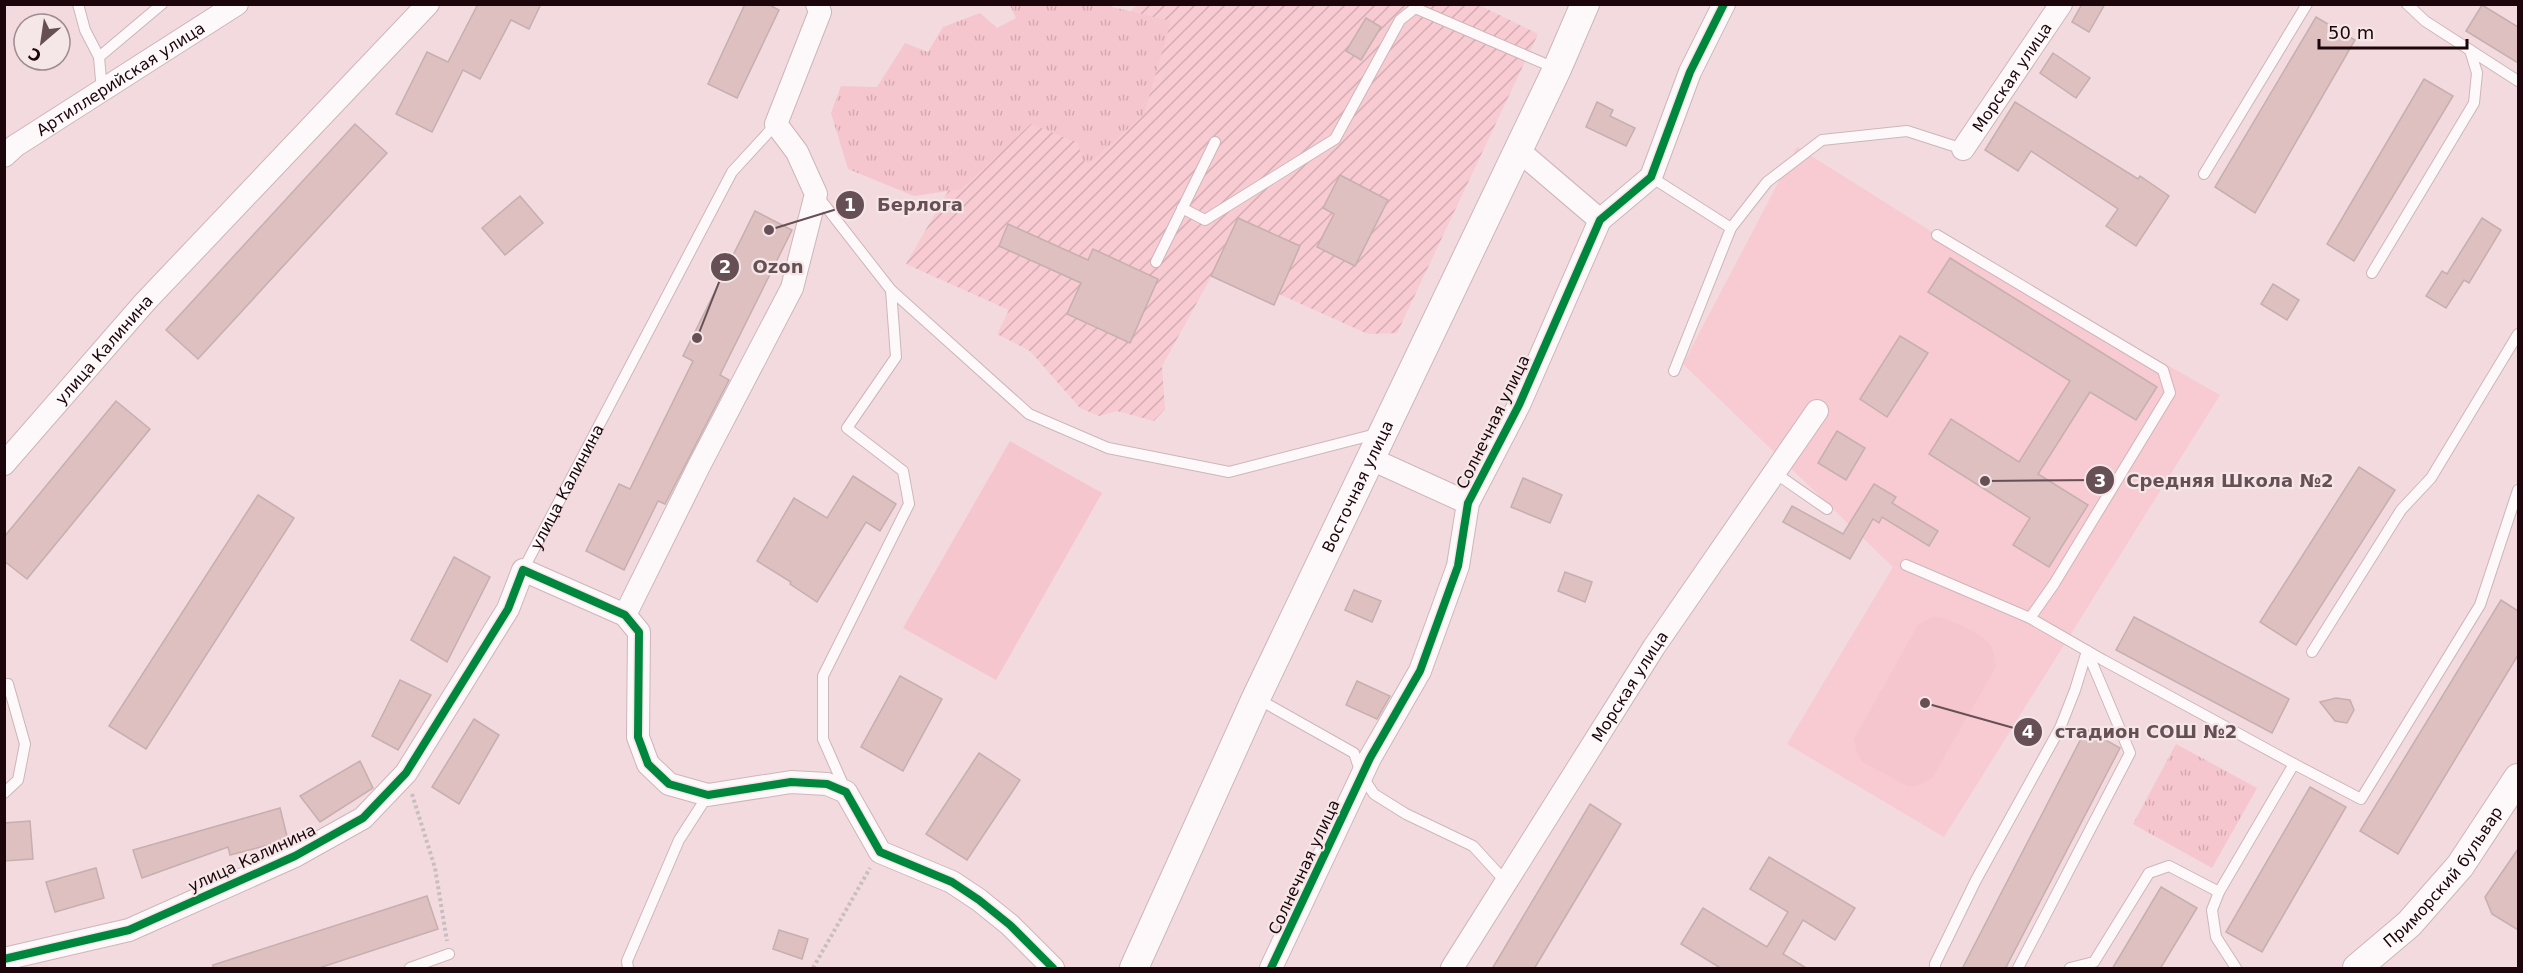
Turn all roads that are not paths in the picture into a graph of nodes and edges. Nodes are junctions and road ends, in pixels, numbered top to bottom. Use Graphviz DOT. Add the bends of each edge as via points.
graph roads {
  1 [pos="78,4"];
  2 [pos="162,4"];
  3 [pos="237,4"];
  4 [pos="428,4"];
  5 [pos="817,4"];
  6 [pos="1585,4"];
  7 [pos="1724,4"];
  8 [pos="2061,4"];
  9 [pos="2307,4"];
  10 [pos="2407,4"];
  11 [pos="2470,50"];
  12 [pos="99,57"];
  13 [pos="1557,69"];
  14 [pos="2518,81"];
  15 [pos="102,91"];
  16 [pos="776,124"];
  17 [pos="1215,142"];
  18 [pos="1963,149"];
  19 [pos="1518,150"];
  20 [pos="4,156"];
  21 [pos="2204,174"];
  22 [pos="1651,177"];
  23 [pos="816,194"];
  24 [pos="1182,208"];
  25 [pos="1600,220"];
  26 [pos="1731,228"];
  27 [pos="1937,235"];
  28 [pos="1156,262"];
  29 [pos="2372,273"];
  30 [pos="891,290"];
  31 [pos="2518,334"];
  32 [pos="1674,371"];
  33 [pos="1817,411"];
  34 [pos="1381,433"];
  35 [pos="1369,458"];
  36 [pos="4,464"];
  37 [pos="1775,473"];
  38 [pos="2518,490"];
  39 [pos="1468,503"];
  40 [pos="1827,509"];
  41 [pos="1906,565"];
  42 [pos="524,570"];
  43 [pos="625,615"];
  44 [pos="2030,618"];
  45 [pos="2087,651"];
  46 [pos="2312,652"];
  47 [pos="4,684"];
  48 [pos="1256,698"];
  49 [pos="2294,764"];
  50 [pos="1362,776"];
  51 [pos="2518,778"];
  52 [pos="846,792"];
  53 [pos="4,793"];
  54 [pos="708,795"];
  55 [pos="1506,882"];
  56 [pos="2219,892"];
  57 [pos="449,954"];
  58 [pos="4,959"];
  59 [pos="410,969"];
  60 [pos="628,969"];
  61 [pos="1053,969"];
  62 [pos="1134,969"];
  63 [pos="1271,969"];
  64 [pos="1452,969"];
  65 [pos="1935,969"];
  66 [pos="2018,969"];
  67 [pos="2070,969"];
  68 [pos="2236,969"];
  69 [pos="2357,969"];
  1 -- 12 [label="lane" via="85,30"];
  2 -- 12 [label="lane"];
  3 -- 15 [label="street, Артиллерийская улица"];
  4 -- 36 [label="street, улица Калинина" via="145,302"];
  5 -- 16 [label="street" via="820,12"];
  6 -- 13 [label="street, Восточная улица"];
  7 -- 22 [label="street, Солнечная улица" via="1690,72"];
  8 -- 18 [label="street, Морская улица"];
  9 -- 21 [label="lane"];
  10 -- 11 [label="lane" via="2425,21"];
  11 -- 14 [label="lane"];
  11 -- 29 [label="lane" via="2477,73 2474,103"];
  12 -- 15 [label="lane"];
  13 -- 19 [label="street, Восточная улица"];
  13 -- 24 [label="lane" via="1415,8 1400,21 1335,139 1205,220"];
  15 -- 20 [label="street, Артиллерийская улица"];
  16 -- 23 [label="street" via="797,152"];
  16 -- 42 [label="lane, улица Калинина" via="732,172"];
  17 -- 24 [label="lane"];
  18 -- 26 [label="lane" via="1907,131 1822,140 1767,182"];
  19 -- 25 [label="street"];
  19 -- 34 [label="street, Восточная улица"];
  22 -- 25 [label="street, Солнечная улица"];
  22 -- 26 [label="lane"];
  23 -- 30 [label="lane"];
  23 -- 43 [label="street" via="792,288"];
  24 -- 28 [label="lane"];
  25 -- 39 [label="street, Солнечная улица" via="1519,405"];
  26 -- 32 [label="lane"];
  27 -- 44 [label="lane" via="2163,370 2170,393"];
  30 -- 34 [label="lane" via="1029,414 1108,448 1229,472"];
  30 -- 52 [label="lane" via="896,357 847,428 903,471 909,504 823,676 824,739"];
  31 -- 46 [label="lane" via="2430,478 2401,510"];
  33 -- 37 [label="street, Морская улица"];
  34 -- 35 [label="street, Восточная улица"];
  35 -- 39 [label="street"];
  35 -- 48 [label="street, Восточная улица"];
  37 -- 40 [label="lane"];
  37 -- 55 [label="street, Морская улица" via="1654,647"];
  38 -- 49 [label="lane" via="2480,605 2361,799"];
  39 -- 50 [label="street, Солнечная улица" via="1458,566 1420,671"];
  41 -- 44 [label="lane"];
  42 -- 43 [label="street"];
  42 -- 58 [label="street, улица Калинина" via="508,609 406,773 363,818 295,856 129,930"];
  43 -- 54 [label="street" via="639,632 639,736 648,765 669,784"];
  44 -- 45 [label="lane"];
  45 -- 49 [label="lane"];
  45 -- 65 [label="lane" via="2060,728 1976,880"];
  45 -- 66 [label="lane" via="2130,753"];
  47 -- 53 [label="lane" via="8,684 25,744 18,780"];
  48 -- 50 [label="lane" via="1354,753"];
  48 -- 62 [label="street, Восточная улица"];
  49 -- 56 [label="lane"];
  50 -- 55 [label="lane" via="1374,794 1473,846"];
  50 -- 63 [label="street, Солнечная улица"];
  51 -- 69 [label="street, Приморский бульвар" via="2460,866 2409,924"];
  52 -- 54 [label="street" via="827,784 791,782"];
  52 -- 61 [label="street" via="880,852 952,882 980,900"];
  54 -- 60 [label="lane" via="679,840 627,961"];
  55 -- 64 [label="street, Морская улица"];
  56 -- 67 [label="lane" via="2169,866 2149,873 2094,962"];
  56 -- 68 [label="lane" via="2212,910 2216,937"];
  57 -- 59 [label="lane"];
}
